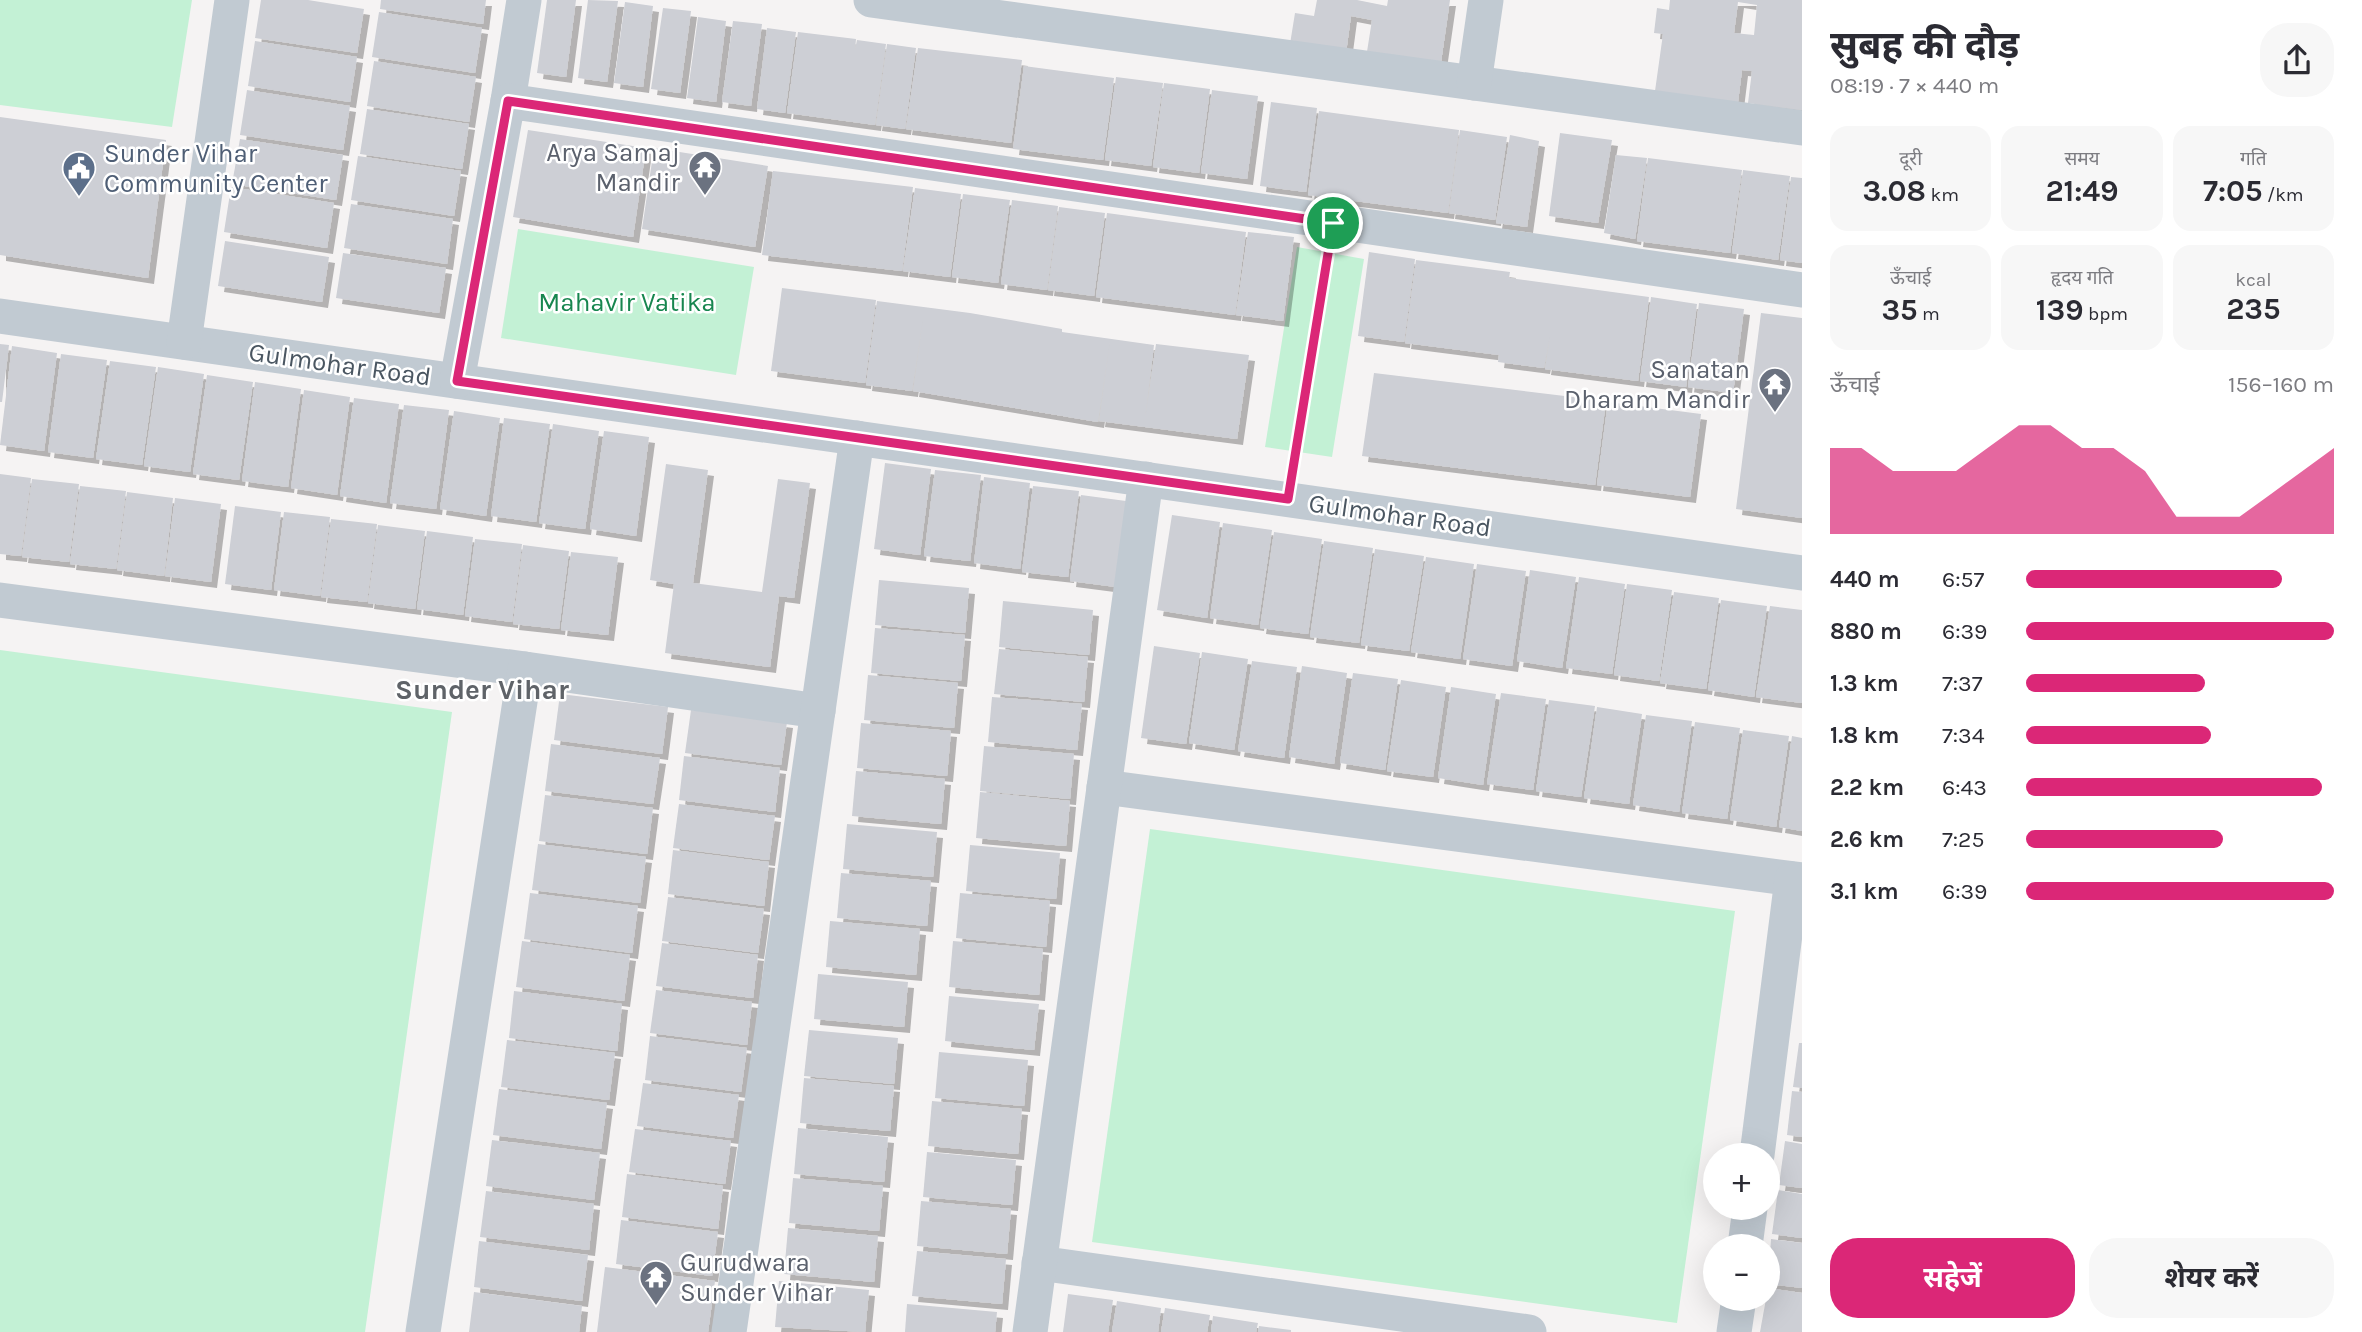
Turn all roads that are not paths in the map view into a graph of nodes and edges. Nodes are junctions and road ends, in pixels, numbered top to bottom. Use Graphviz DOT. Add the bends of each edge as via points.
graph roads {
  1 [pos="232,0"];
  2 [pos="524,0"];
  3 [pos="871,0"];
  4 [pos="1486,0"];
  5 [pos="1474,83"];
  6 [pos="508,101"];
  7 [pos="1802,128"];
  8 [pos="1802,290"];
  9 [pos="0,316"];
  10 [pos="184,342"];
  11 [pos="457,381"];
  12 [pos="857,438"];
  13 [pos="1146,479"];
  14 [pos="1802,573"];
  15 [pos="0,600"];
  16 [pos="525,669"];
  17 [pos="818,711"];
  18 [pos="1104,787"];
  19 [pos="1797,880"];
  20 [pos="1759,1143"];
  21 [pos="1039,1263"];
  22 [pos="1737,1311"];
  23 [pos="423,1332"];
  24 [pos="729,1332"];
  25 [pos="1030,1332"];
  26 [pos="1529,1332"];
  27 [pos="1734,1332"];
  1 -- 10 [label="street"];
  2 -- 6 [label="street"];
  3 -- 5 [label="street"];
  4 -- 5 [label="street"];
  5 -- 7 [label="street"];
  6 -- 8 [label="street"];
  6 -- 11 [label="street"];
  9 -- 10 [label="street, Gulmohar Road"];
  10 -- 11 [label="street, Gulmohar Road"];
  11 -- 12 [label="street, Gulmohar Road"];
  12 -- 13 [label="street, Gulmohar Road"];
  12 -- 17 [label="street"];
  13 -- 14 [label="street, Gulmohar Road"];
  13 -- 18 [label="street"];
  15 -- 16 [label="street"];
  16 -- 17 [label="street"];
  16 -- 23 [label="street"];
  17 -- 24 [label="street"];
  18 -- 19 [label="street"];
  18 -- 21 [label="street"];
  19 -- 20 [label="street"];
  21 -- 25 [label="street"];
  21 -- 26 [label="street"];
  22 -- 27 [label="street"];
}
